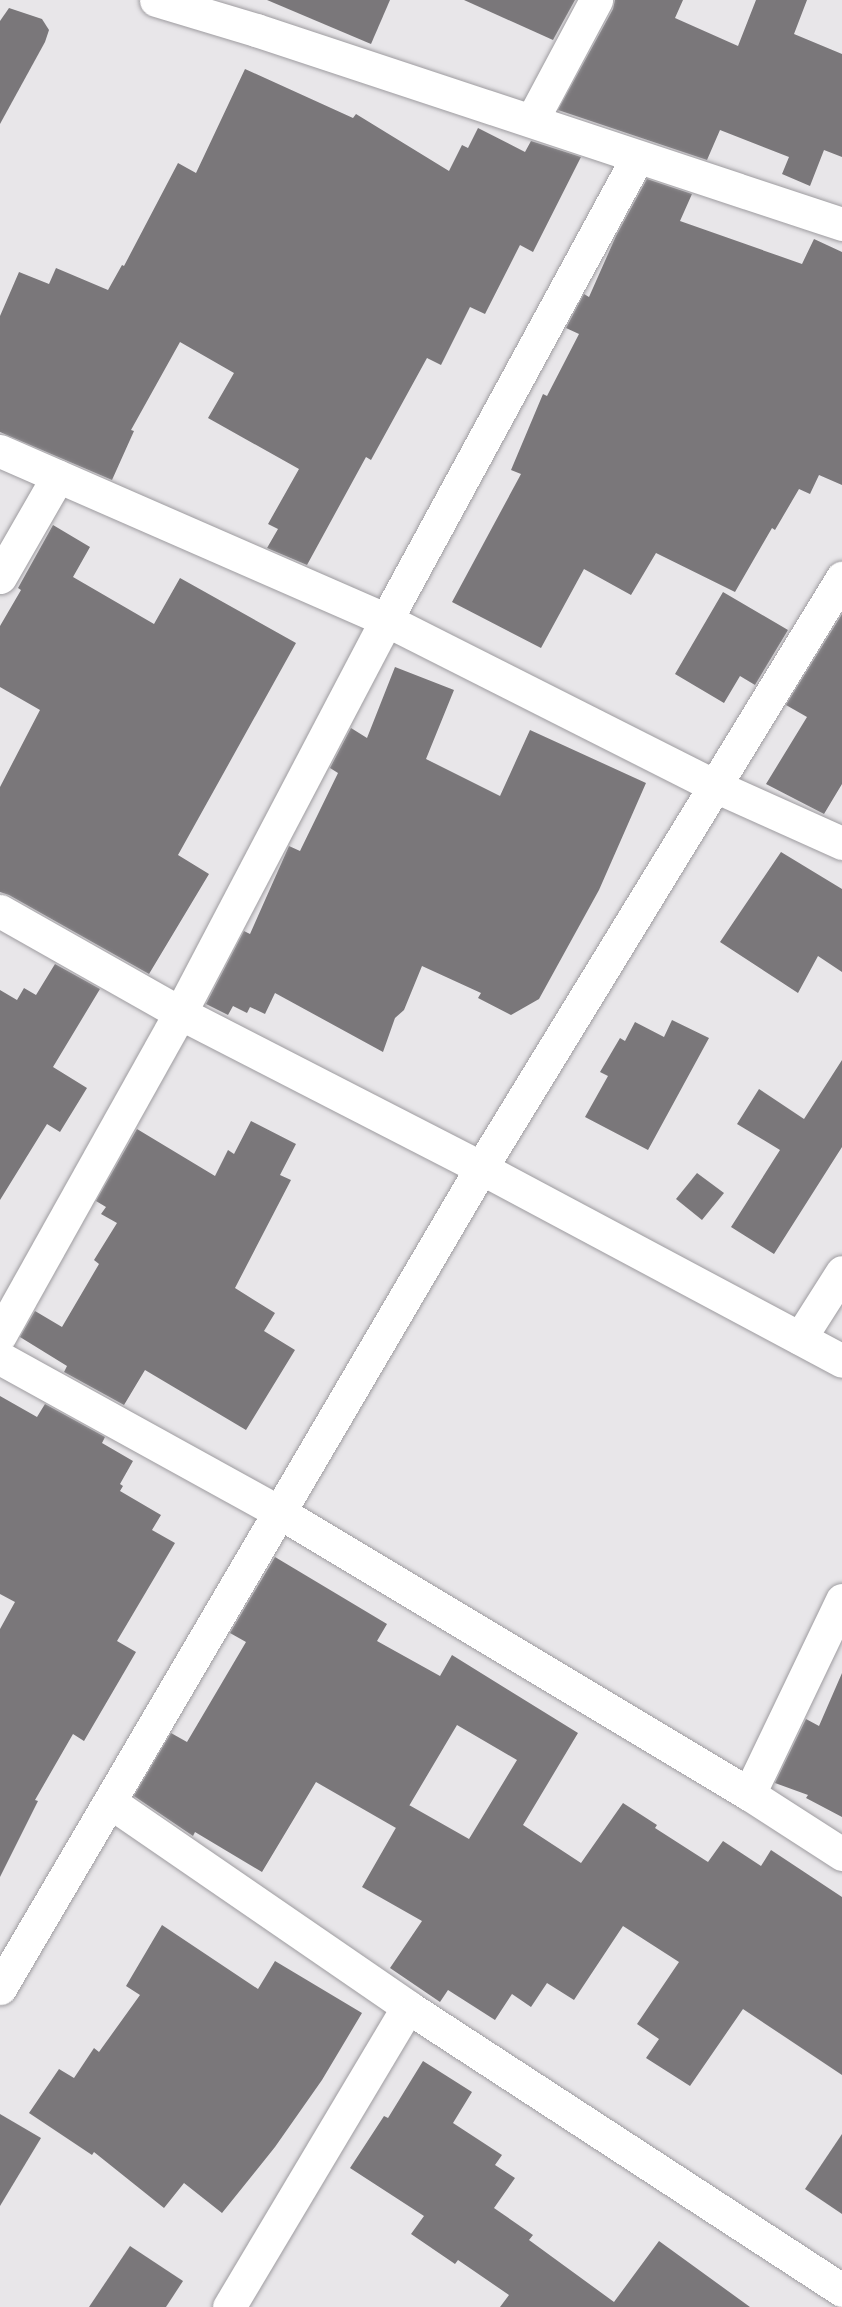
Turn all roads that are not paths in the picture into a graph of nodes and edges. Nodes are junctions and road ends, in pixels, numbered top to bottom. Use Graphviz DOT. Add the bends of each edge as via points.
graph roads {
  1 [pos="156,0"];
  2 [pos="596,0"];
  3 [pos="532,120"];
  4 [pos="637,158"];
  5 [pos="842,224"];
  6 [pos="0,451"];
  7 [pos="58,476"];
  8 [pos="0,577"];
  9 [pos="842,579"];
  10 [pos="386,620"];
  11 [pos="715,786"];
  12 [pos="842,843"];
  13 [pos="0,911"];
  14 [pos="180,1013"];
  15 [pos="481,1168"];
  16 [pos="842,1272"];
  17 [pos="0,1335"];
  18 [pos="800,1338"];
  19 [pos="0,1358"];
  20 [pos="842,1361"];
  21 [pos="279,1512"];
  22 [pos="842,1599"];
  23 [pos="749,1794"];
  24 [pos="110,1802"];
  25 [pos="842,1854"];
  26 [pos="0,1988"];
  27 [pos="408,2007"];
  28 [pos="842,2290"];
  29 [pos="229,2307"];
  1 -- 3 [label="street"];
  2 -- 3 [label="street"];
  3 -- 4 [label="street"];
  4 -- 5 [label="street"];
  4 -- 10 [label="street"];
  6 -- 7 [label="street"];
  7 -- 8 [label="street"];
  7 -- 10 [label="street"];
  9 -- 11 [label="street"];
  10 -- 11 [label="street"];
  10 -- 14 [label="street"];
  11 -- 12 [label="street"];
  11 -- 15 [label="street"];
  13 -- 14 [label="street"];
  14 -- 15 [label="street"];
  14 -- 17 [label="street"];
  15 -- 18 [label="street"];
  15 -- 21 [label="street"];
  16 -- 18 [label="street"];
  18 -- 20 [label="street"];
  19 -- 21 [label="street"];
  21 -- 23 [label="street"];
  21 -- 24 [label="street"];
  22 -- 23 [label="street"];
  23 -- 25 [label="street"];
  24 -- 26 [label="street"];
  24 -- 27 [label="street"];
  27 -- 28 [label="street"];
  27 -- 29 [label="street"];
}
